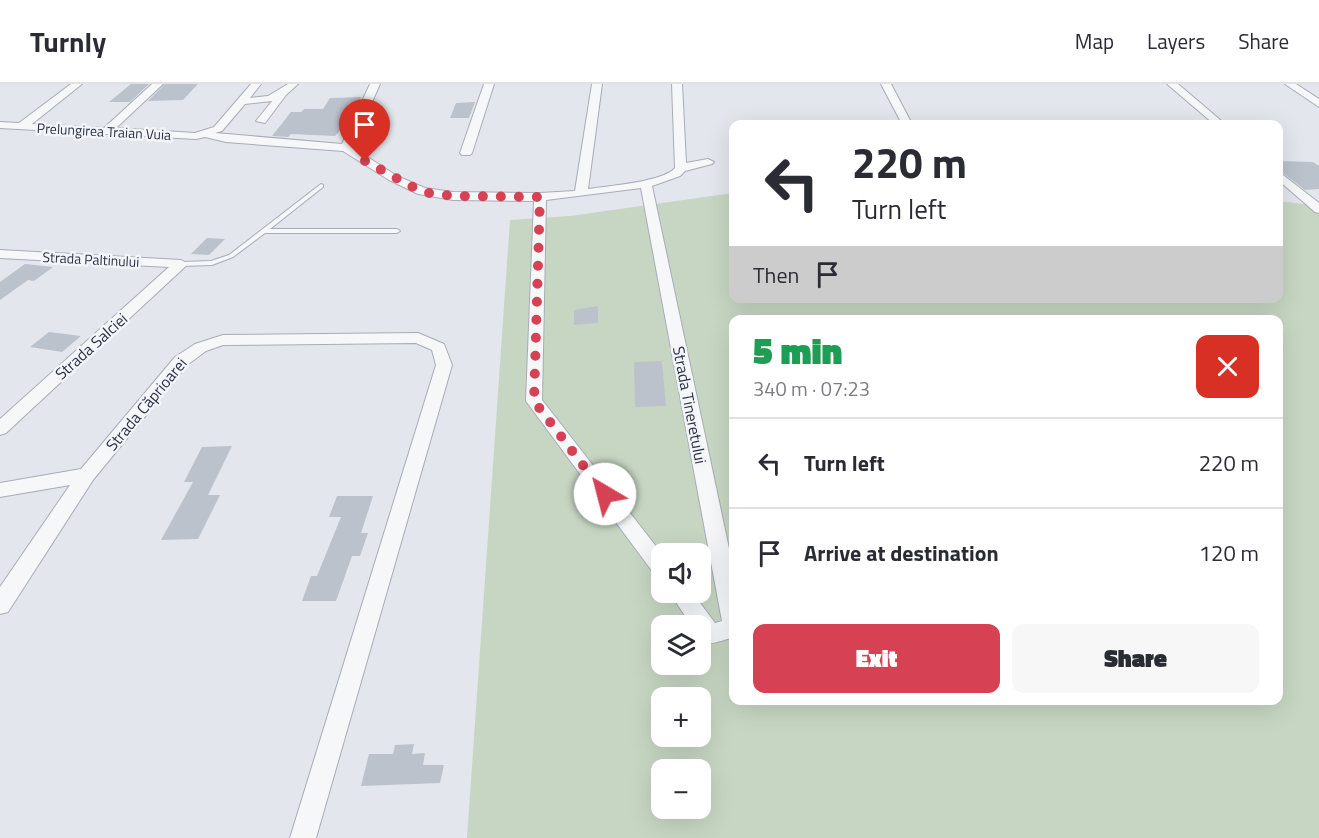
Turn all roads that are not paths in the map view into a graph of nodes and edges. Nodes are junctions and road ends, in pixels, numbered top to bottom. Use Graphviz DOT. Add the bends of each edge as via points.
graph roads {
  1 [pos="77,84"];
  2 [pos="158,84"];
  3 [pos="256,84"];
  4 [pos="293,84"];
  5 [pos="375,84"];
  6 [pos="489,84"];
  7 [pos="597,84"];
  8 [pos="677,84"];
  9 [pos="886,84"];
  10 [pos="1172,84"];
  11 [pos="1290,84"];
  12 [pos="281,96"];
  13 [pos="242,101"];
  14 [pos="1319,104"];
  15 [pos="905,120"];
  16 [pos="1215,120"];
  17 [pos="261,121"];
  18 [pos="0,125"];
  19 [pos="22,126"];
  20 [pos="111,128"];
  21 [pos="208,134"];
  22 [pos="346,148"];
  23 [pos="466,153"];
  24 [pos="708,162"];
  25 [pos="681,168"];
  26 [pos="1283,178"];
  27 [pos="646,184"];
  28 [pos="321,186"];
  29 [pos="581,194"];
  30 [pos="540,197"];
  31 [pos="1319,208"];
  32 [pos="265,231"];
  33 [pos="397,231"];
  34 [pos="3,257"];
  35 [pos="181,264"];
  36 [pos="0,429"];
  37 [pos="87,475"];
  38 [pos="0,490"];
  39 [pos="651,555"];
  40 [pos="729,601"];
  41 [pos="687,603"];
  42 [pos="0,605"];
  43 [pos="729,628"];
  44 [pos="303,838"];
  1 -- 19 [label="street"];
  2 -- 20 [label="street"];
  3 -- 13 [label="street"];
  4 -- 12 [label="street"];
  5 -- 22 [label="street"];
  6 -- 23 [label="street"];
  7 -- 29 [label="street"];
  8 -- 25 [label="street"];
  9 -- 15 [label="street"];
  10 -- 16 [label="street"];
  11 -- 14 [label="street"];
  12 -- 13 [label="street"];
  12 -- 17 [label="street"];
  13 -- 21 [label="street" via="218,129"];
  18 -- 19 [label="street, Prelungirea Traian Vuia"];
  19 -- 20 [label="street, Prelungirea Traian Vuia"];
  20 -- 21 [label="street, Prelungirea Traian Vuia"];
  21 -- 22 [label="street, Prelungirea Traian Vuia" via="226,139"];
  22 -- 30 [label="street" via="422,192"];
  24 -- 25 [label="street"];
  25 -- 27 [label="street" via="676,174"];
  26 -- 31 [label="street"];
  27 -- 29 [label="street"];
  27 -- 40 [label="street, Strada Tineretului"];
  28 -- 32 [label="lane"];
  29 -- 30 [label="street"];
  30 -- 39 [label="street" via="534,401"];
  32 -- 33 [label="lane"];
  32 -- 35 [label="lane" via="231,256 212,263"];
  34 -- 35 [label="street, Strada Paltinului"];
  35 -- 36 [label="street, Strada Salciei"];
  37 -- 38 [label="street"];
  37 -- 42 [label="street, Strada Căprioarei"];
  37 -- 44 [label="street, Strada Căprioarei" via="181,361 207,344 223,340 418,338 439,347 444,365"];
  41 -- 43 [label="street, Strada Tineretului" via="711,634"];
}
